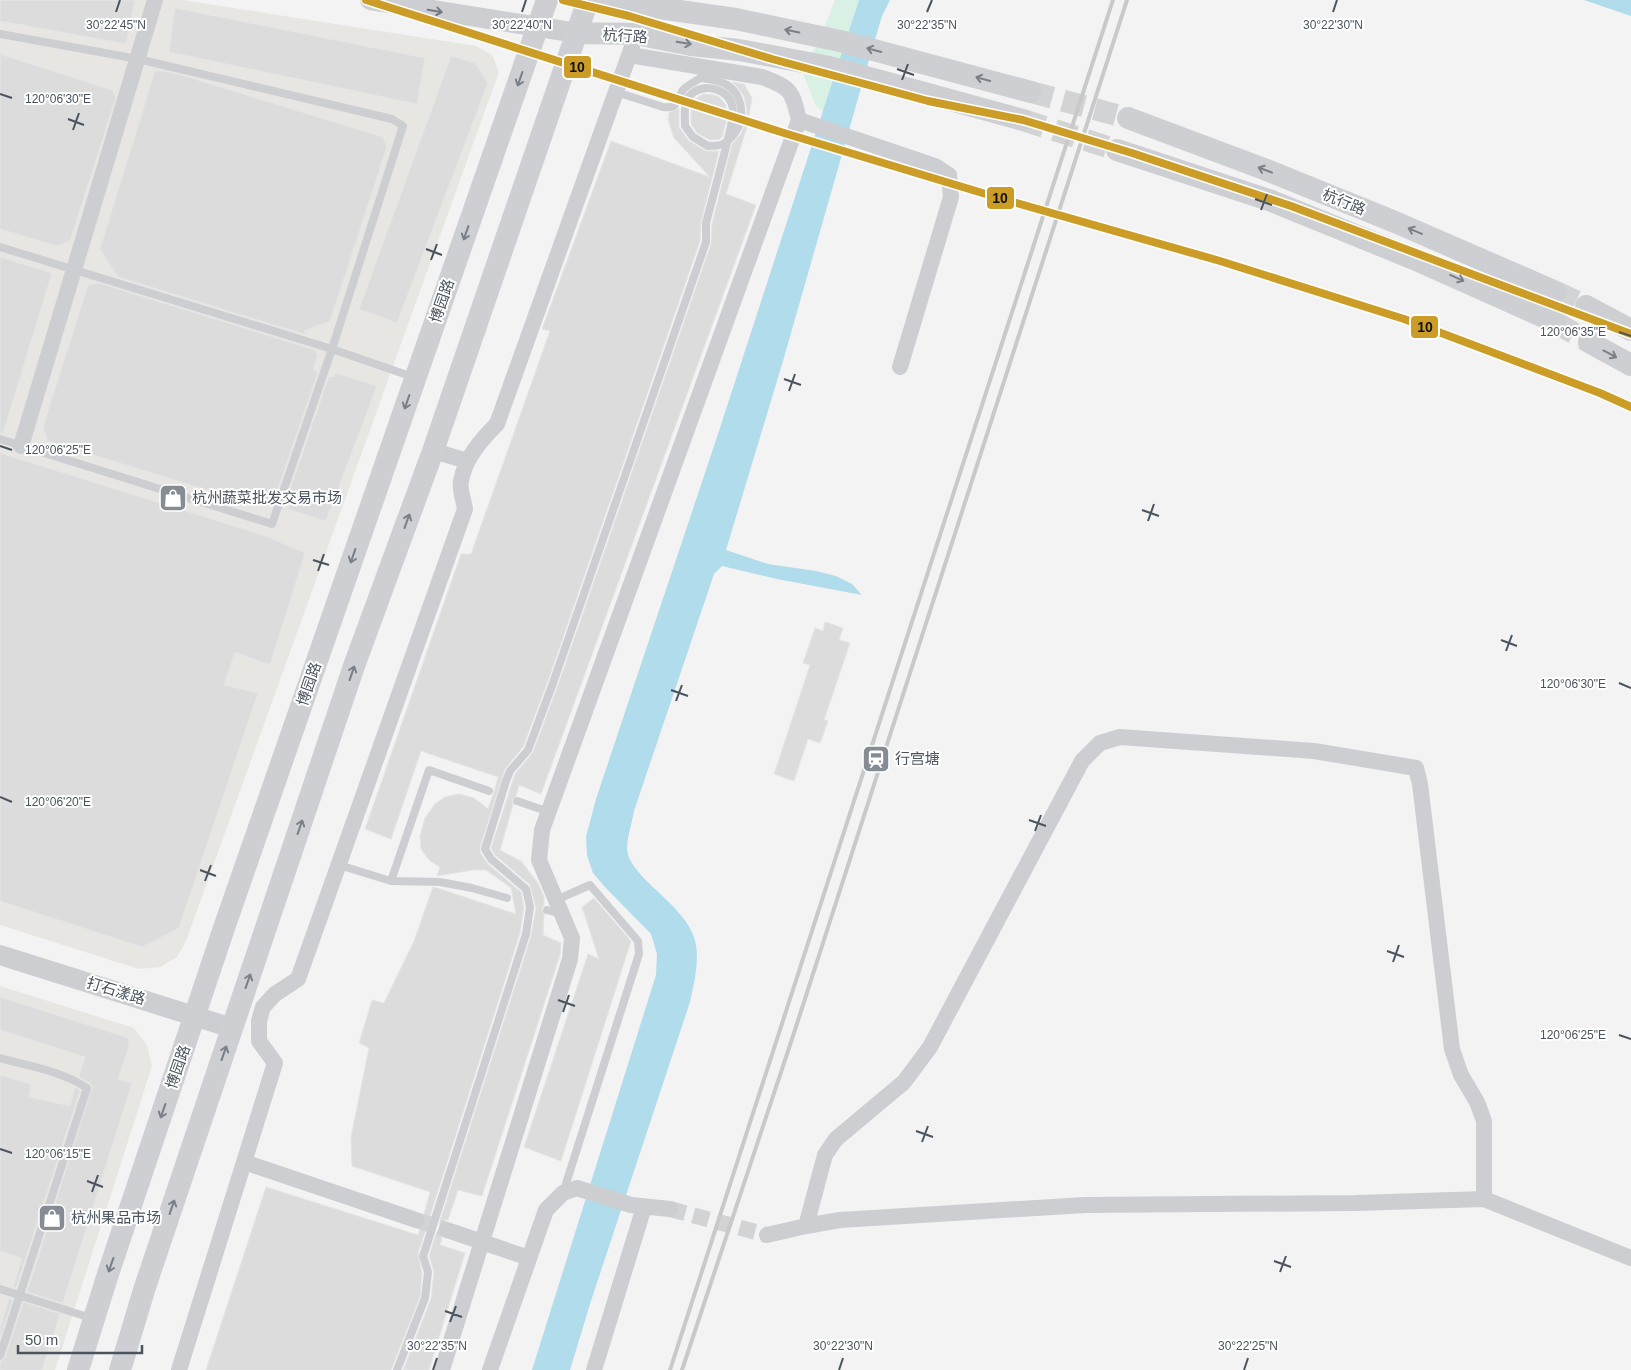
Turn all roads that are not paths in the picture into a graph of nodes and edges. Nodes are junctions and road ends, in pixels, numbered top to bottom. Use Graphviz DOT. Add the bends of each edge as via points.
graph roads {
  1 [pos="155,0"];
  2 [pos="370,0"];
  3 [pos="547,0"];
  4 [pos="588,0"];
  5 [pos="603,0"];
  6 [pos="538,28"];
  7 [pos="578,33"];
  8 [pos="0,34"];
  9 [pos="633,45"];
  10 [pos="138,59"];
  11 [pos="616,92"];
  12 [pos="1030,92"];
  13 [pos="1128,118"];
  14 [pos="1023,120"];
  15 [pos="807,122"];
  16 [pos="1117,150"];
  17 [pos="0,247"];
  18 [pos="74,270"];
  19 [pos="1556,292"];
  20 [pos="1586,306"];
  21 [pos="1555,322"];
  22 [pos="1631,330"];
  23 [pos="1589,342"];
  24 [pos="332,349"];
  25 [pos="1631,365"];
  26 [pos="900,367"];
  27 [pos="415,378"];
  28 [pos="0,439"];
  29 [pos="21,446"];
  30 [pos="433,451"];
  31 [pos="468,462"];
  32 [pos="489,791"];
  33 [pos="517,801"];
  34 [pos="549,812"];
  35 [pos="339,865"];
  36 [pos="391,881"];
  37 [pos="507,898"];
  38 [pos="555,908"];
  39 [pos="0,955"];
  40 [pos="240,1006"];
  41 [pos="263,1007"];
  42 [pos="195,1015"];
  43 [pos="232,1028"];
  44 [pos="0,1058"];
  45 [pos="244,1162"];
  46 [pos="570,1190"];
  47 [pos="1484,1199"];
  48 [pos="638,1206"];
  49 [pos="670,1209"];
  50 [pos="416,1220"];
  51 [pos="806,1226"];
  52 [pos="447,1230"];
  53 [pos="767,1235"];
  54 [pos="482,1242"];
  55 [pos="529,1258"];
  56 [pos="1631,1258"];
  57 [pos="0,1289"];
  58 [pos="20,1295"];
  59 [pos="94,1319"];
  60 [pos="0,1356"];
  61 [pos="78,1370"];
  62 [pos="120,1370"];
  63 [pos="179,1370"];
  64 [pos="397,1370"];
  65 [pos="442,1370"];
  66 [pos="490,1370"];
  67 [pos="594,1370"];
  1 -- 10 [label="street"];
  2 -- 6 [label="street, one-way"];
  3 -- 6 [label="main road, 博园路"];
  4 -- 7 [label="main road"];
  12 -- 5 [label="main road, 杭行路, one-way" via="840,41 736,19"];
  6 -- 7 [label="street"];
  6 -- 27 [label="main road, 博园路, one-way"];
  7 -- 9 [label="main road, 杭行路"];
  7 -- 30 [label="main road"];
  8 -- 10 [label="lane"];
  9 -- 11 [label="street"];
  9 -- 14 [label="main road, 杭行路, one-way" via="691,44 830,67"];
  9 -- 15 [label="street" via="782,84 794,97"];
  10 -- 18 [label="street"];
  10 -- 24 [label="lane" via="392,119 403,126"];
  11 -- 31 [label="street" via="497,424 478,443"];
  11 -- 64 [label="lane, bridge" via="670,108 692,83 700,78 713,80 726,84 736,94 742,104 740,121 734,133 723,144 708,146 693,137 685,126 687,100 696,90 708,88 722,90 731,101 733,116 731,126 724,155 706,223 706,242 560,664 528,750 510,771 485,849 526,889 530,907 526,934 423,1256 428,1272 424,1298"];
  19 -- 13 [label="main road, 杭行路, one-way" via="1395,222"];
  15 -- 26 [label="street" via="935,166 949,175 951,197"];
  15 -- 34 [label="street"];
  16 -- 21 [label="main road, 杭行路, one-way" via="1269,200 1414,259"];
  17 -- 18 [label="lane"];
  18 -- 24 [label="lane"];
  18 -- 29 [label="street"];
  20 -- 22 [label="main road"];
  23 -- 25 [label="main road, one-way"];
  24 -- 27 [label="lane"];
  24 -- 29 [label="lane" via="272,524"];
  27 -- 42 [label="main road, 博园路, one-way"];
  28 -- 29 [label="lane"];
  30 -- 31 [label="street"];
  40 -- 30 [label="main road, one-way" via="354,666"];
  31 -- 35 [label="street" via="460,482 465,509"];
  32 -- 36 [label="lane" via="429,770"];
  33 -- 34 [label="lane"];
  34 -- 38 [label="street" via="542,830 539,860"];
  35 -- 36 [label="lane"];
  35 -- 41 [label="street" via="298,979 275,994"];
  36 -- 37 [label="lane" via="440,882"];
  38 -- 46 [label="lane" via="590,885 638,941 639,954"];
  38 -- 54 [label="street" via="572,938 570,960"];
  39 -- 42 [label="street, 打石漾路"];
  40 -- 41 [label="street"];
  40 -- 43 [label="main road"];
  41 -- 45 [label="street" via="259,1041 275,1063"];
  42 -- 43 [label="street, 打石漾路"];
  42 -- 59 [label="main road, 博园路, one-way"];
  62 -- 43 [label="main road, one-way"];
  44 -- 58 [label="lane" via="66,1077 87,1088"];
  45 -- 50 [label="street"];
  45 -- 63 [label="street"];
  46 -- 48 [label="street"];
  46 -- 55 [label="street" via="546,1210"];
  47 -- 51 [label="street" via="1085,1205 840,1220"];
  47 -- 51 [label="street" via="1484,1121 1452,1049 1416,768 1314,751 1120,737 1100,743 1082,760 930,1047 904,1082 836,1139 825,1155"];
  47 -- 56 [label="street"];
  48 -- 49 [label="street"];
  48 -- 67 [label="street"];
  51 -- 53 [label="street"];
  52 -- 54 [label="street"];
  54 -- 55 [label="street"];
  54 -- 65 [label="street"];
  55 -- 66 [label="street"];
  57 -- 58 [label="lane"];
  58 -- 59 [label="lane"];
  58 -- 60 [label="lane"];
  59 -- 61 [label="main road, 博园路"];
}
